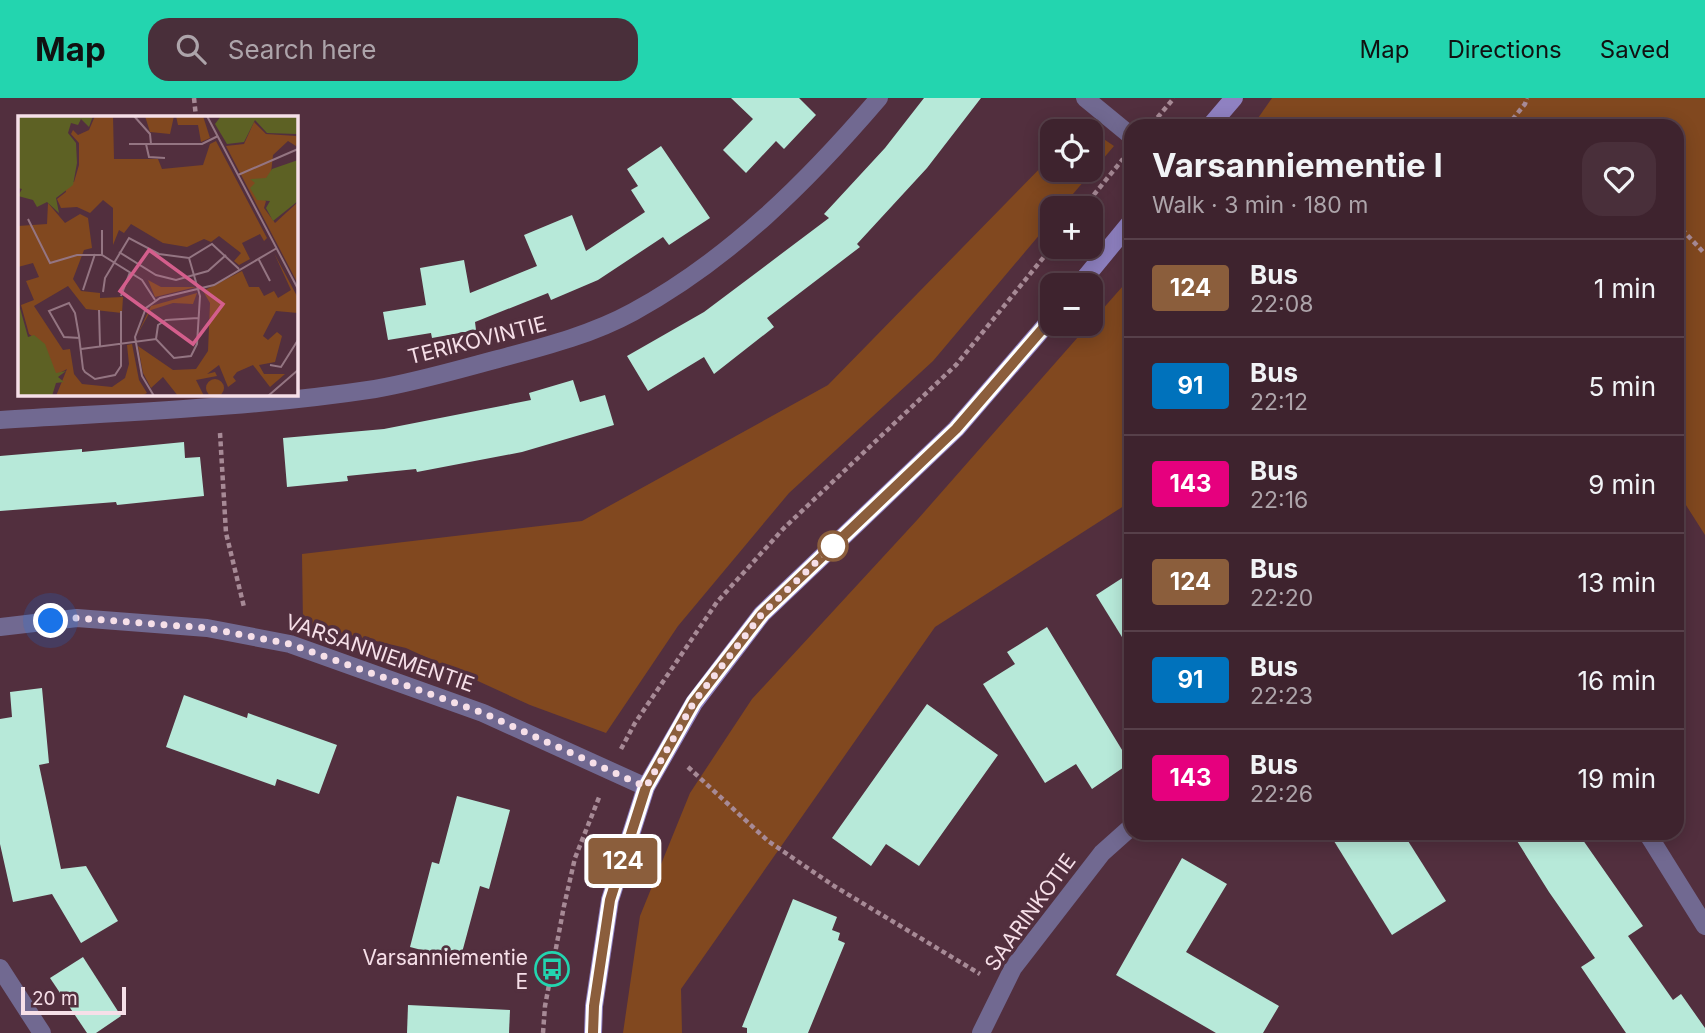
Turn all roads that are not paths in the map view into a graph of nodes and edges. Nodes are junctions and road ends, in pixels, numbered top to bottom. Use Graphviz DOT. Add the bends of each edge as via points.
graph roads {
  1 [pos="879,98"];
  2 [pos="1085,98"];
  3 [pos="1234,98"];
  4 [pos="1216,119"];
  5 [pos="1124,130"];
  6 [pos="1124,230"];
  7 [pos="1089,273"];
  8 [pos="1040,332"];
  9 [pos="0,420"];
  10 [pos="0,627"];
  11 [pos="646,787"];
  12 [pos="1124,833"];
  13 [pos="1651,840"];
  14 [pos="1705,926"];
  15 [pos="0,968"];
  16 [pos="42,1033"];
  17 [pos="593,1033"];
  18 [pos="981,1033"];
  1 -- 9 [label="street, TERIKOVINTIE" via="790,194 725,252 632,313 558,343 376,389"];
  2 -- 5 [label="street"];
  3 -- 4 [label="street"];
  6 -- 7 [label="street"];
  8 -- 11 [label="street" via="956,429 762,614 694,702"];
  10 -- 11 [label="street, VARSANNIEMENTIE" via="77,618 207,628 290,644 483,713"];
  11 -- 17 [label="street" via="610,900"];
  12 -- 18 [label="street, SAARINKOTIE" via="1101,853 1013,968"];
  13 -- 14 [label="street"];
  15 -- 16 [label="street"];
}
